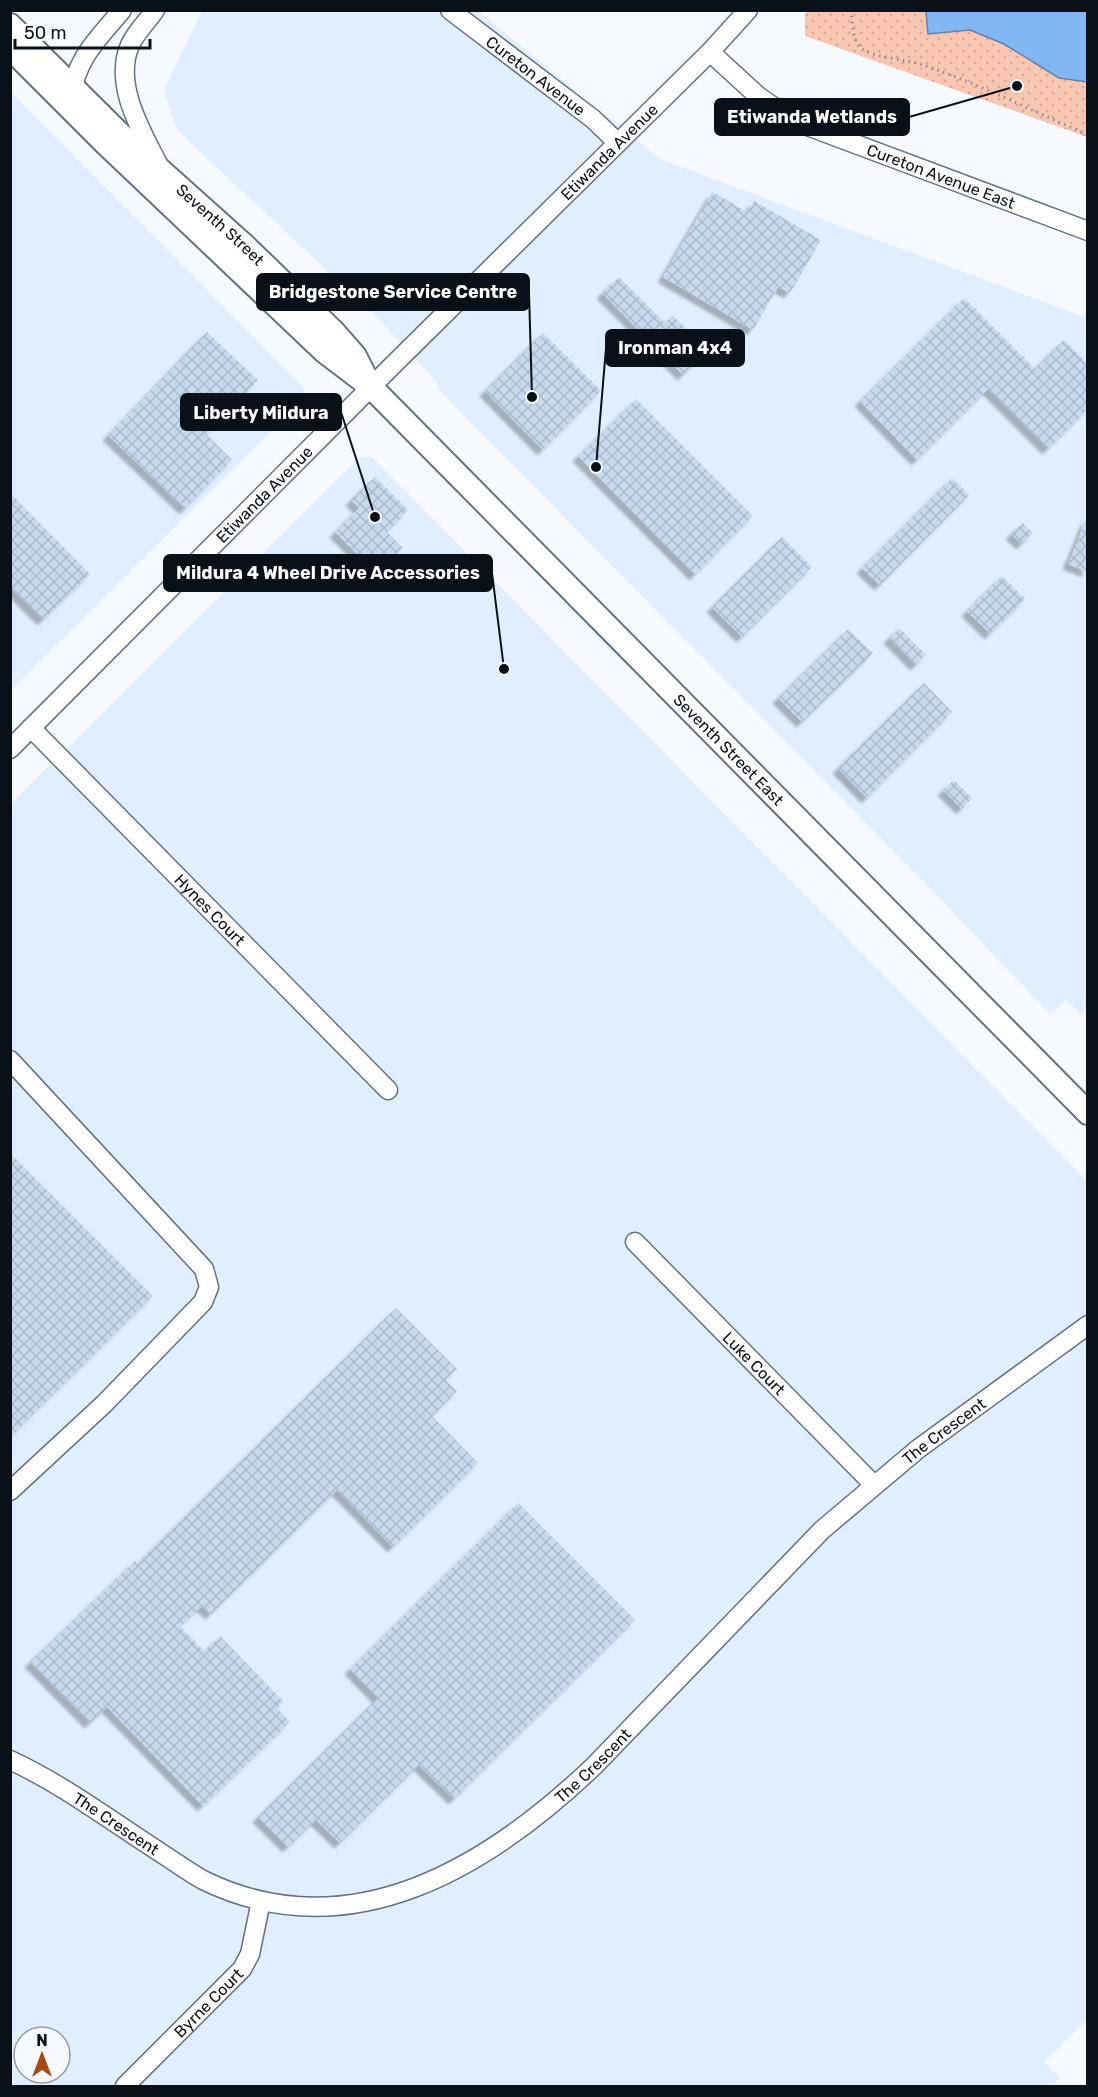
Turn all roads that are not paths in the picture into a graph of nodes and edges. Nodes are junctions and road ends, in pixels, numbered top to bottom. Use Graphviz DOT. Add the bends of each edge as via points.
graph roads {
  1 [pos="122,10"];
  2 [pos="155,10"];
  3 [pos="450,10"];
  4 [pos="748,10"];
  5 [pos="10,25"];
  6 [pos="11,49"];
  7 [pos="710,52"];
  8 [pos="73,87"];
  9 [pos="72,110"];
  10 [pos="618,143"];
  11 [pos="161,169"];
  12 [pos="1088,231"];
  13 [pos="371,387"];
  14 [pos="31,728"];
  15 [pos="10,749"];
  16 [pos="10,1060"];
  17 [pos="388,1090"];
  18 [pos="1088,1113"];
  19 [pos="635,1242"];
  20 [pos="1088,1325"];
  21 [pos="873,1484"];
  22 [pos="10,1491"];
  23 [pos="10,1760"];
  24 [pos="261,1901"];
  25 [pos="125,2086"];
  1 -- 8 [label="street" via="87,50"];
  2 -- 11 [label="street" via="130,44 126,75 131,105"];
  3 -- 10 [label="street, Cureton Avenue" via="594,119"];
  4 -- 7 [label="street, Etiwanda Avenue"];
  5 -- 8 [label="main road, Seventh Street"];
  6 -- 9 [label="main road, Seventh Street"];
  7 -- 10 [label="street, Etiwanda Avenue"];
  7 -- 12 [label="street, Cureton Avenue East" via="758,96 794,121"];
  8 -- 9 [label="street"];
  8 -- 11 [label="main road, Seventh Street"];
  9 -- 13 [label="main road, Seventh Street" via="325,352"];
  10 -- 13 [label="street, Etiwanda Avenue"];
  11 -- 13 [label="main road, Seventh Street" via="334,332 355,356"];
  13 -- 14 [label="street, Etiwanda Avenue"];
  13 -- 18 [label="main road, Seventh Street East"];
  14 -- 15 [label="street, Etiwanda Avenue"];
  14 -- 17 [label="street, Hynes Court"];
  16 -- 22 [label="street" via="204,1269 209,1287 203,1302 104,1404"];
  19 -- 21 [label="street, Luke Court"];
  20 -- 21 [label="street, The Crescent"];
  21 -- 24 [label="street, The Crescent" via="808,1544 594,1766 556,1803 512,1837 429,1883 394,1896 331,1906"];
  23 -- 24 [label="street, The Crescent" via="202,1879"];
  24 -- 25 [label="street, Byrne Court" via="250,1954 242,1969"];
}
